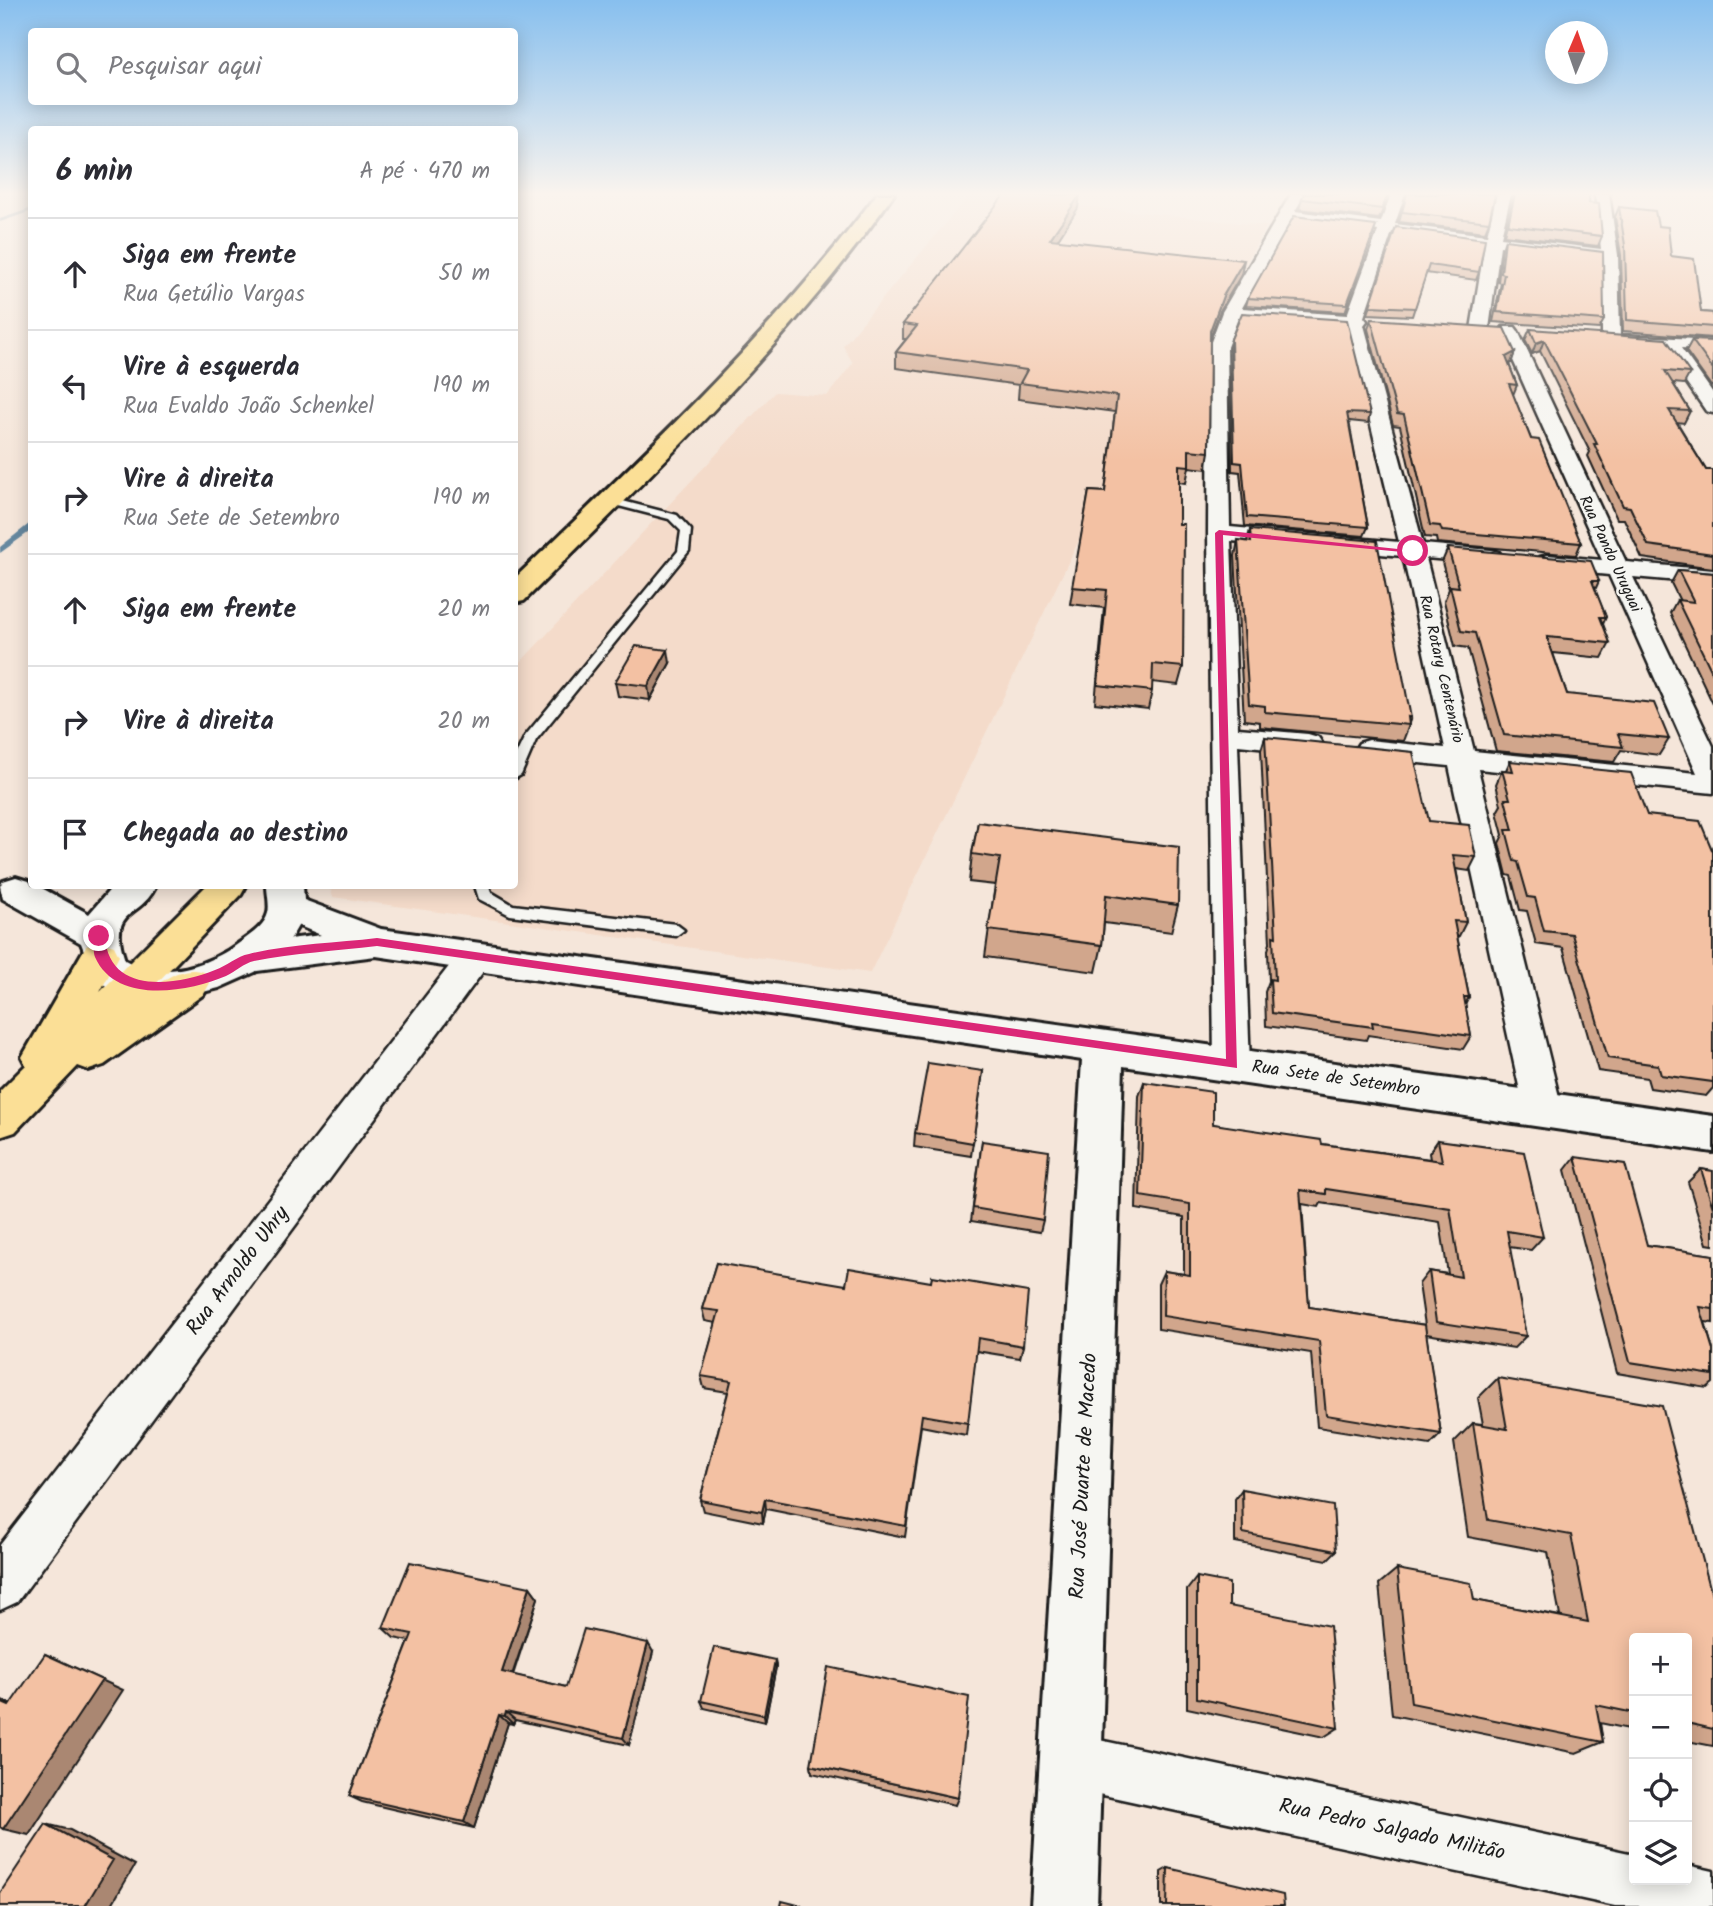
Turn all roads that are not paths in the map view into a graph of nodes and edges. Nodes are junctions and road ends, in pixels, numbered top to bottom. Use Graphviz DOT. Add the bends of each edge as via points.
graph roads {
  1 [pos="818,283"];
  2 [pos="1248,283"];
  3 [pos="1374,283"];
  4 [pos="1484,283"];
  5 [pos="1608,283"];
  6 [pos="1231,312"];
  7 [pos="1366,321"];
  8 [pos="1508,331"];
  9 [pos="1534,332"];
  10 [pos="1668,342"];
  11 [pos="1713,345"];
  12 [pos="1713,407"];
  13 [pos="611,501"];
  14 [pos="1219,533"];
  15 [pos="1413,551"];
  16 [pos="1616,568"];
  17 [pos="1713,577"];
  18 [pos="518,590"];
  19 [pos="1223,734"];
  20 [pos="1462,758"];
  21 [pos="518,766"];
  22 [pos="1713,777"];
  23 [pos="1713,784"];
  24 [pos="28,888"];
  25 [pos="8,889"];
  26 [pos="134,889"];
  27 [pos="225,889"];
  28 [pos="483,889"];
  29 [pos="286,896"];
  30 [pos="676,930"];
  31 [pos="377,942"];
  32 [pos="100,946"];
  33 [pos="476,956"];
  34 [pos="249,958"];
  35 [pos="190,983"];
  36 [pos="132,984"];
  37 [pos="1103,1046"];
  38 [pos="1233,1065"];
  39 [pos="1543,1109"];
  40 [pos="8,1112"];
  41 [pos="1713,1134"];
  42 [pos="0,1585"];
  43 [pos="1071,1760"];
  44 [pos="1713,1899"];
  45 [pos="1064,1906"];
  1 -- 13 [label="highway"];
  2 -- 6 [label="street"];
  3 -- 7 [label="street"];
  4 -- 8 [label="street" via="1474,329"];
  5 -- 10 [label="street" via="1605,337"];
  6 -- 7 [label="street"];
  6 -- 14 [label="street" via="1218,347"];
  7 -- 15 [label="street, Rua Rotary Centenário"];
  8 -- 9 [label="street"];
  8 -- 16 [label="street, Rua Pando Uruguai"];
  10 -- 11 [label="street"];
  10 -- 12 [label="street"];
  13 -- 18 [label="highway"];
  13 -- 21 [label="lane" via="673,517 686,530 683,551 530,739"];
  14 -- 15 [label="street"];
  14 -- 19 [label="street"];
  15 -- 16 [label="street"];
  15 -- 20 [label="street, Rua Rotary Centenário"];
  16 -- 17 [label="street"];
  16 -- 22 [label="street, Rua Pando Uruguai"];
  19 -- 20 [label="street"];
  19 -- 38 [label="street"];
  20 -- 23 [label="street"];
  20 -- 39 [label="street, Rua Rotary Centenário"];
  24 -- 25 [label="street"];
  25 -- 32 [label="street"];
  26 -- 32 [label="street" via="105,920"];
  27 -- 36 [label="highway"];
  28 -- 30 [label="lane" via="484,895 510,910"];
  29 -- 31 [label="street, Rua Sete de Setembro"];
  29 -- 34 [label="street" via="275,933"];
  31 -- 33 [label="street, Rua Sete de Setembro"];
  31 -- 34 [label="street, Rua Sete de Setembro"];
  32 -- 36 [label="street" via="112,971"];
  32 -- 40 [label="highway"];
  33 -- 37 [label="street, Rua Sete de Setembro"];
  33 -- 42 [label="street, Rua Arnoldo Uhry"];
  34 -- 35 [label="street"];
  35 -- 36 [label="street"];
  35 -- 40 [label="highway"];
  36 -- 40 [label="highway"];
  37 -- 38 [label="street, Rua Sete de Setembro"];
  37 -- 43 [label="street, Rua José Duarte de Macedo"];
  38 -- 39 [label="street, Rua Sete de Setembro"];
  39 -- 41 [label="street, Rua Sete de Setembro"];
  43 -- 44 [label="street, Rua Pedro Salgado Militão"];
  43 -- 45 [label="street, Rua José Duarte de Macedo"];
}
